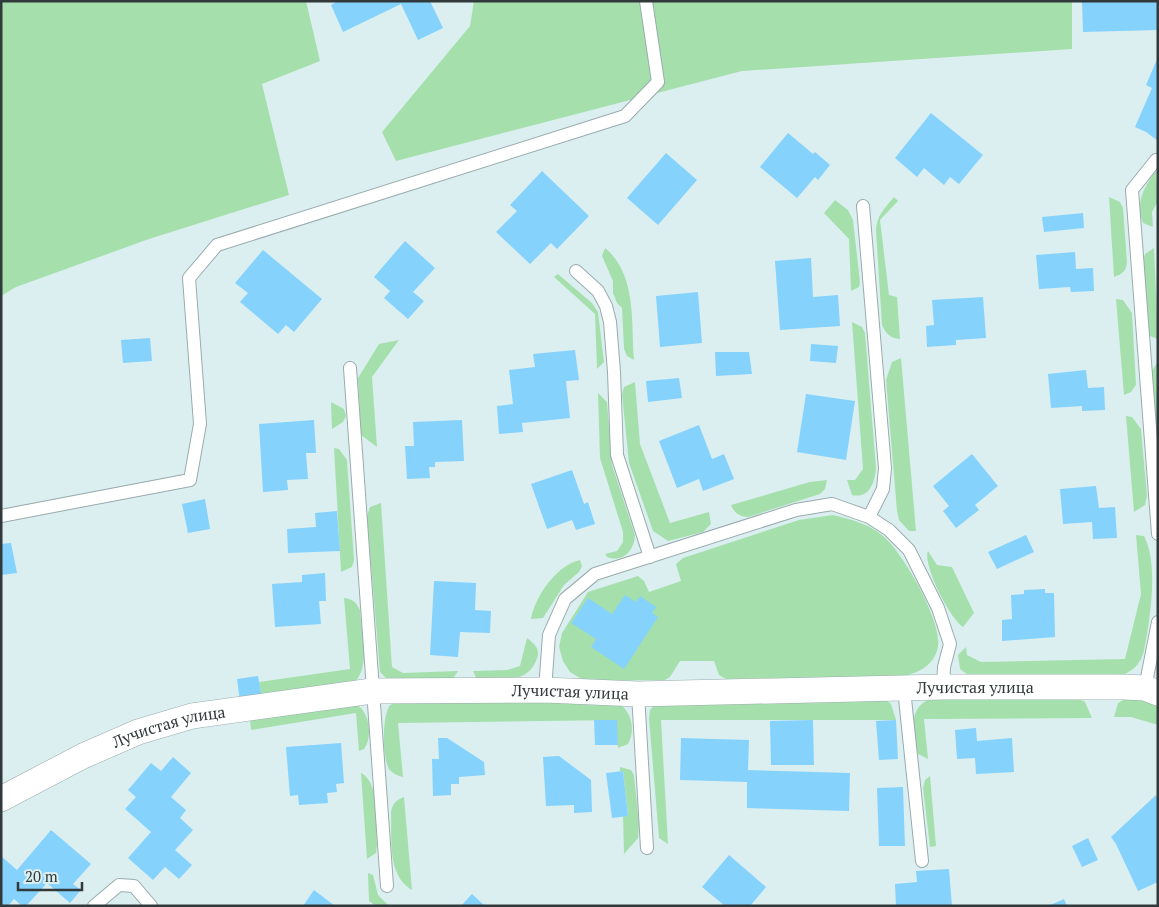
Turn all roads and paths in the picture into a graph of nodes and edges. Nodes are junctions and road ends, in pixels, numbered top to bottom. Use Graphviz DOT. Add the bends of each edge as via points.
graph roads {
  1 [pos="646,1"];
  2 [pos="1156,160"];
  3 [pos="863,206"];
  4 [pos="576,271"];
  5 [pos="350,368"];
  6 [pos="1,516"];
  7 [pos="869,517"];
  8 [pos="1158,534"];
  9 [pos="650,557"];
  10 [pos="1158,622"];
  11 [pos="943,687"];
  12 [pos="904,689"];
  13 [pos="545,690"];
  14 [pos="372,691"];
  15 [pos="1151,691"];
  16 [pos="638,694"];
  17 [pos="1,800"];
  18 [pos="647,848"];
  19 [pos="922,861"];
  20 [pos="387,886"];
  21 [pos="94,906"];
  22 [pos="151,906"];
  1 -- 6 [label="lane" via="658,82 625,116 217,245 189,278 200,424 190,480"];
  2 -- 8 [label="lane" via="1132,190"];
  3 -- 7 [label="lane" via="885,468 883,489"];
  4 -- 9 [label="lane" via="598,291 606,306 613,362 617,455"];
  5 -- 14 [label="lane"];
  7 -- 9 [label="lane" via="832,504 796,510"];
  7 -- 11 [label="lane" via="909,550 938,608 950,644"];
  9 -- 13 [label="lane" via="595,574 566,599 549,635"];
  10 -- 15 [label="lane"];
  11 -- 12 [label="street, Лучистая улица"];
  11 -- 15 [label="street, Лучистая улица"];
  12 -- 16 [label="street, Лучистая улица"];
  12 -- 19 [label="lane"];
  13 -- 14 [label="street, Лучистая улица"];
  13 -- 16 [label="street, Лучистая улица"];
  14 -- 17 [label="street, Лучистая улица" via="192,716 138,732 84,756"];
  14 -- 20 [label="lane"];
  16 -- 18 [label="lane"];
  21 -- 22 [label="lane" via="119,885 134,886"];
}
